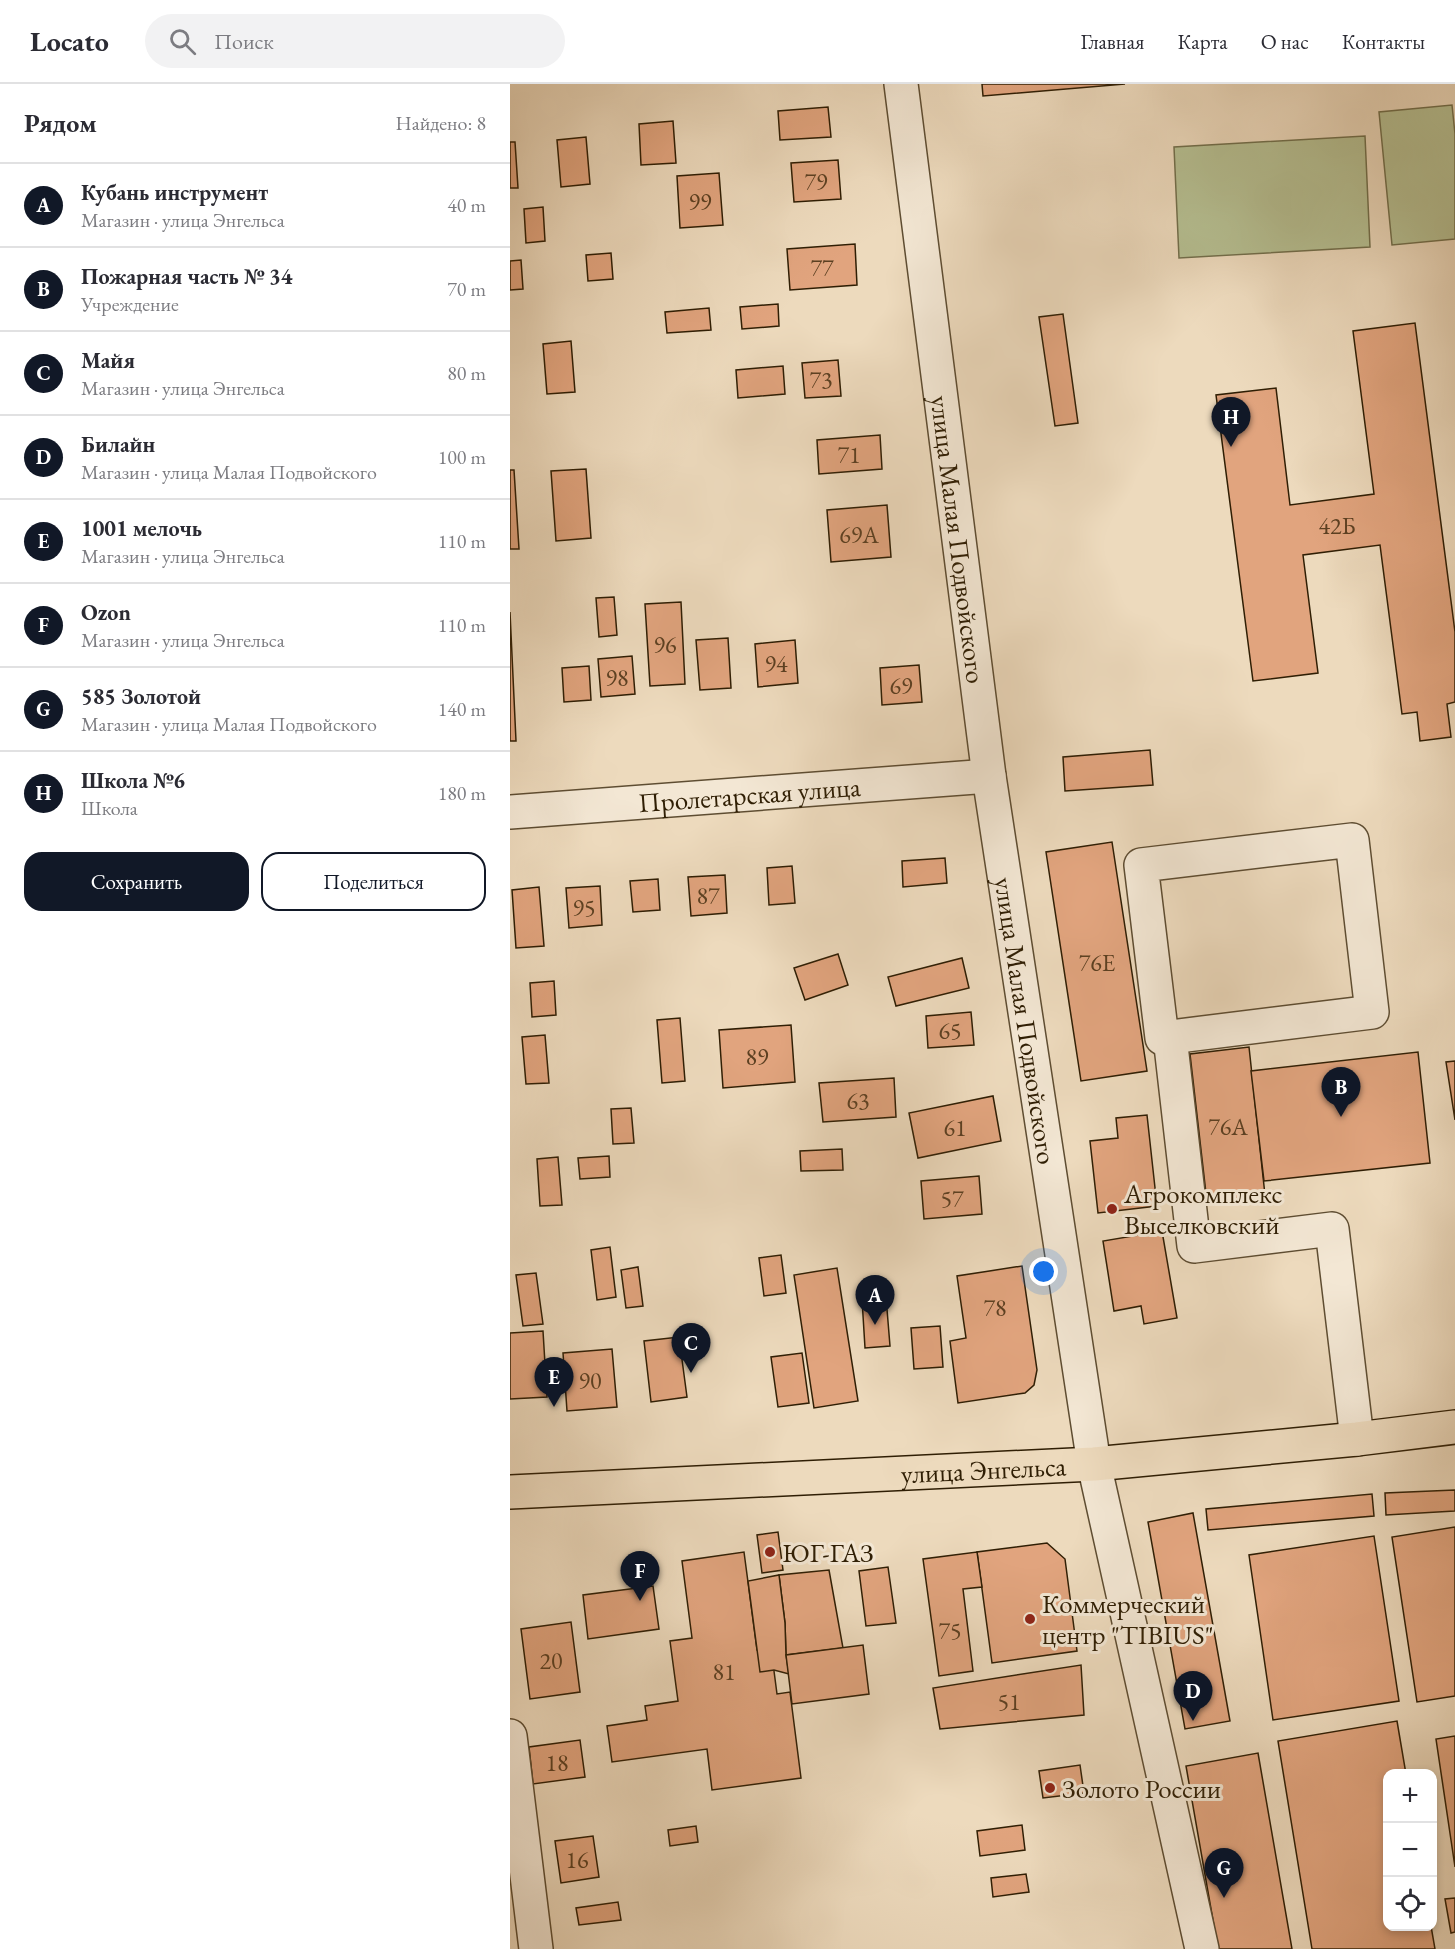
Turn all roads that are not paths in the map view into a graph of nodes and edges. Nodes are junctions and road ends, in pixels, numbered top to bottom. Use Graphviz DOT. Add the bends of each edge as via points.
graph roads {
  1 [pos="901,84"];
  2 [pos="989,776"];
  3 [pos="510,812"];
  4 [pos="1170,1037"];
  5 [pos="1455,1427"];
  6 [pos="1357,1439"];
  7 [pos="1094,1464"];
  8 [pos="510,1492"];
  9 [pos="510,1736"];
  10 [pos="536,1949"];
  11 [pos="1202,1949"];
  1 -- 2 [label="street, улица Малая Подвойского"];
  2 -- 3 [label="street, Пролетарская улица"];
  2 -- 7 [label="street, улица Малая Подвойского"];
  4 -- 4 [label="street" via="1162,1038 1141,865 1352,840 1372,1012"];
  4 -- 6 [label="street" via="1194,1246 1332,1229"];
  5 -- 6 [label="main road, улица Энгельса"];
  6 -- 7 [label="main road, улица Энгельса"];
  7 -- 8 [label="main road, улица Энгельса"];
  7 -- 11 [label="street, улица Малая Подвойского"];
  9 -- 10 [label="street"];
}
